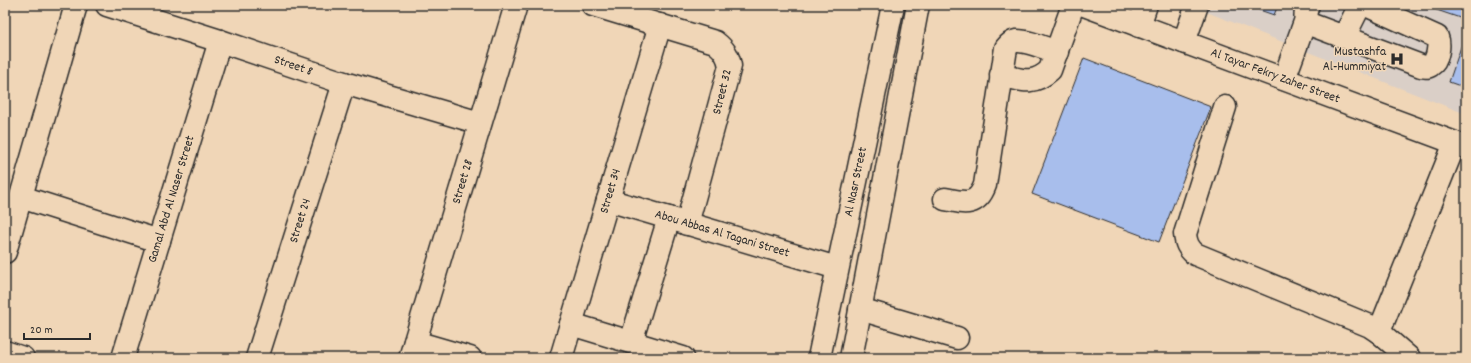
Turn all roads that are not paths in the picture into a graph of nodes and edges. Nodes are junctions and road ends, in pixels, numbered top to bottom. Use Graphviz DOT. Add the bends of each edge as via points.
graph roads {
  1 [pos="76,5"];
  2 [pos="516,5"];
  3 [pos="593,5"];
  4 [pos="893,5"];
  5 [pos="918,5"];
  6 [pos="1073,5"];
  7 [pos="1084,5"];
  8 [pos="1146,5"];
  9 [pos="1197,5"];
  10 [pos="1360,5"];
  11 [pos="1366,5"];
  12 [pos="121,7"];
  13 [pos="1307,12"];
  14 [pos="660,25"];
  15 [pos="1139,26"];
  16 [pos="1344,37"];
  17 [pos="220,41"];
  18 [pos="1184,42"];
  19 [pos="1057,52"];
  20 [pos="1001,75"];
  21 [pos="1284,79"];
  22 [pos="344,83"];
  23 [pos="1225,107"];
  24 [pos="480,124"];
  25 [pos="1460,145"];
  26 [pos="21,197"];
  27 [pos="945,199"];
  28 [pos="608,200"];
  29 [pos="678,221"];
  30 [pos="159,241"];
  31 [pos="5,252"];
  32 [pos="837,268"];
  33 [pos="860,309"];
  34 [pos="571,324"];
  35 [pos="1379,332"];
  36 [pos="957,338"];
  37 [pos="631,342"];
  38 [pos="412,350"];
  39 [pos="5,352"];
  40 [pos="23,358"];
  41 [pos="123,358"];
  42 [pos="257,358"];
  43 [pos="470,358"];
  44 [pos="561,358"];
  45 [pos="683,358"];
  46 [pos="819,358"];
  47 [pos="851,358"];
  48 [pos="1409,358"];
  1 -- 26 [label="street"];
  2 -- 24 [label="street, Street 28"];
  3 -- 14 [label="street, Street 32"];
  4 -- 32 [label="street, Al Nasr Street"];
  5 -- 33 [label="street, Al Nasr Street"];
  6 -- 19 [label="street"];
  7 -- 15 [label="street, Al Tayar Fekry Zaher Street"];
  8 -- 15 [label="street"];
  9 -- 18 [label="street"];
  10 -- 16 [label="street"];
  11 -- 16 [label="street" via="1437,37 1440,46 1433,64 1421,66"];
  12 -- 17 [label="street, Street 8"];
  13 -- 16 [label="street" via="1312,25"];
  13 -- 21 [label="street"];
  14 -- 28 [label="street, Street 34"];
  14 -- 29 [label="street, Street 32" via="715,42 723,48 730,66"];
  15 -- 18 [label="street, Al Tayar Fekry Zaher Street"];
  17 -- 22 [label="street, Street 8"];
  17 -- 30 [label="street, Gamal Abd Al Naser Street"];
  18 -- 21 [label="street, Al Tayar Fekry Zaher Street"];
  19 -- 20 [label="street" via="1050,70 1039,79 1024,80"];
  19 -- 20 [label="street" via="1022,41 1010,43 1006,48"];
  20 -- 27 [label="street" via="982,193 970,202"];
  21 -- 25 [label="street, Al Tayar Fekry Zaher Street"];
  22 -- 24 [label="street, Street 8"];
  22 -- 42 [label="street, Street 24"];
  23 -- 35 [label="street" via="1185,234 1189,249 1195,254 1370,326"];
  24 -- 38 [label="street, Street 28"];
  25 -- 35 [label="street"];
  26 -- 30 [label="street"];
  26 -- 31 [label="street"];
  28 -- 29 [label="street, Abou Abbas Al Tagani Street"];
  28 -- 34 [label="street, Street 34"];
  29 -- 32 [label="street, Abou Abbas Al Tagani Street"];
  29 -- 37 [label="street, Street 32"];
  30 -- 41 [label="street, Gamal Abd Al Naser Street"];
  32 -- 46 [label="street, Al Nasr Street"];
  33 -- 36 [label="street"];
  33 -- 47 [label="street, Al Nasr Street"];
  34 -- 37 [label="street"];
  34 -- 44 [label="street, Street 34"];
  35 -- 48 [label="street"];
  37 -- 45 [label="street"];
  38 -- 43 [label="street"];
  39 -- 40 [label="street"];
}
